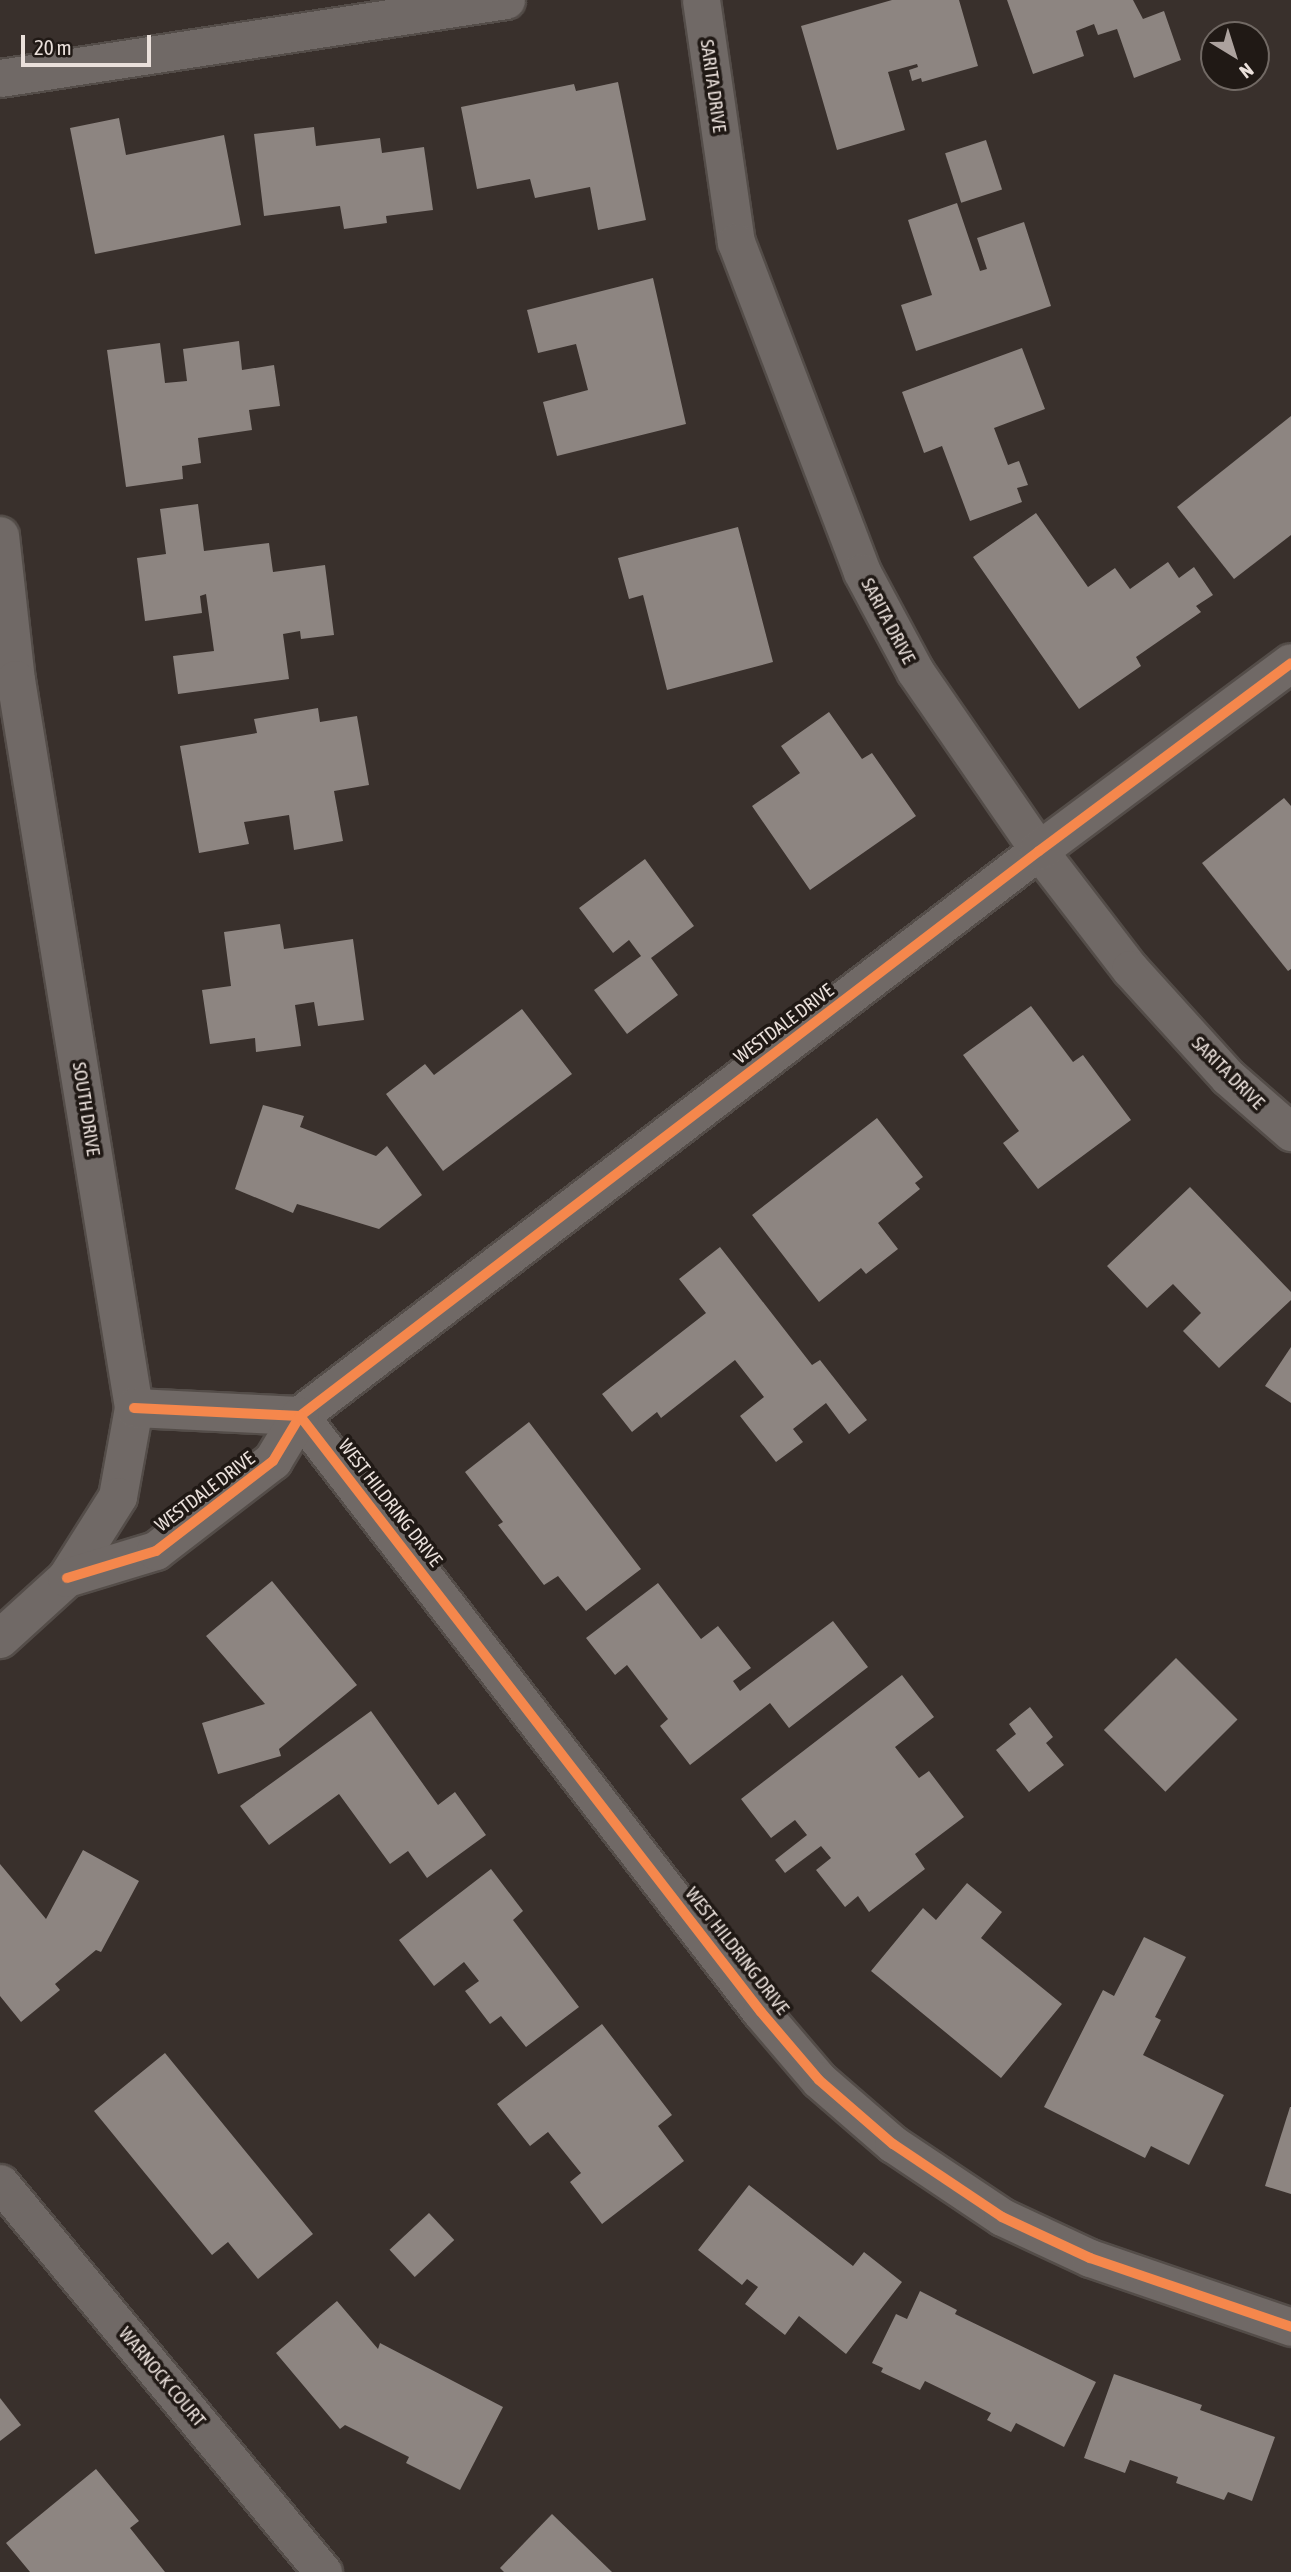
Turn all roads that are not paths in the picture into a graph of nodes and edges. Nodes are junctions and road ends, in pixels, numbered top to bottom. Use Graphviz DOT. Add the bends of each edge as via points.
graph roads {
  1 [pos="506,0"];
  2 [pos="701,0"];
  3 [pos="0,78"];
  4 [pos="0,536"];
  5 [pos="1291,663"];
  6 [pos="8,681"];
  7 [pos="1039,851"];
  8 [pos="1291,1132"];
  9 [pos="134,1408"];
  10 [pos="300,1416"];
  11 [pos="67,1578"];
  12 [pos="0,1639"];
  13 [pos="0,2183"];
  14 [pos="1291,2327"];
  15 [pos="323,2572"];
  1 -- 3 [label="street"];
  2 -- 7 [label="street, SARITA DRIVE" via="736,242 862,572 915,671"];
  4 -- 6 [label="street, SOUTH DRIVE"];
  5 -- 7 [label="street, WESTDALE DRIVE"];
  6 -- 9 [label="street, SOUTH DRIVE"];
  7 -- 8 [label="street, SARITA DRIVE" via="1139,979 1228,1077"];
  7 -- 10 [label="street, WESTDALE DRIVE"];
  9 -- 10 [label="street"];
  9 -- 11 [label="street, SOUTH DRIVE" via="118,1497"];
  10 -- 11 [label="street, WESTDALE DRIVE" via="273,1461 156,1551"];
  10 -- 14 [label="street, WEST HILDRING DRIVE" via="761,2012 819,2080 893,2144 1002,2217 1090,2258"];
  11 -- 12 [label="street, SOUTH DRIVE"];
  13 -- 15 [label="street, WARNOCK COURT"];
}
